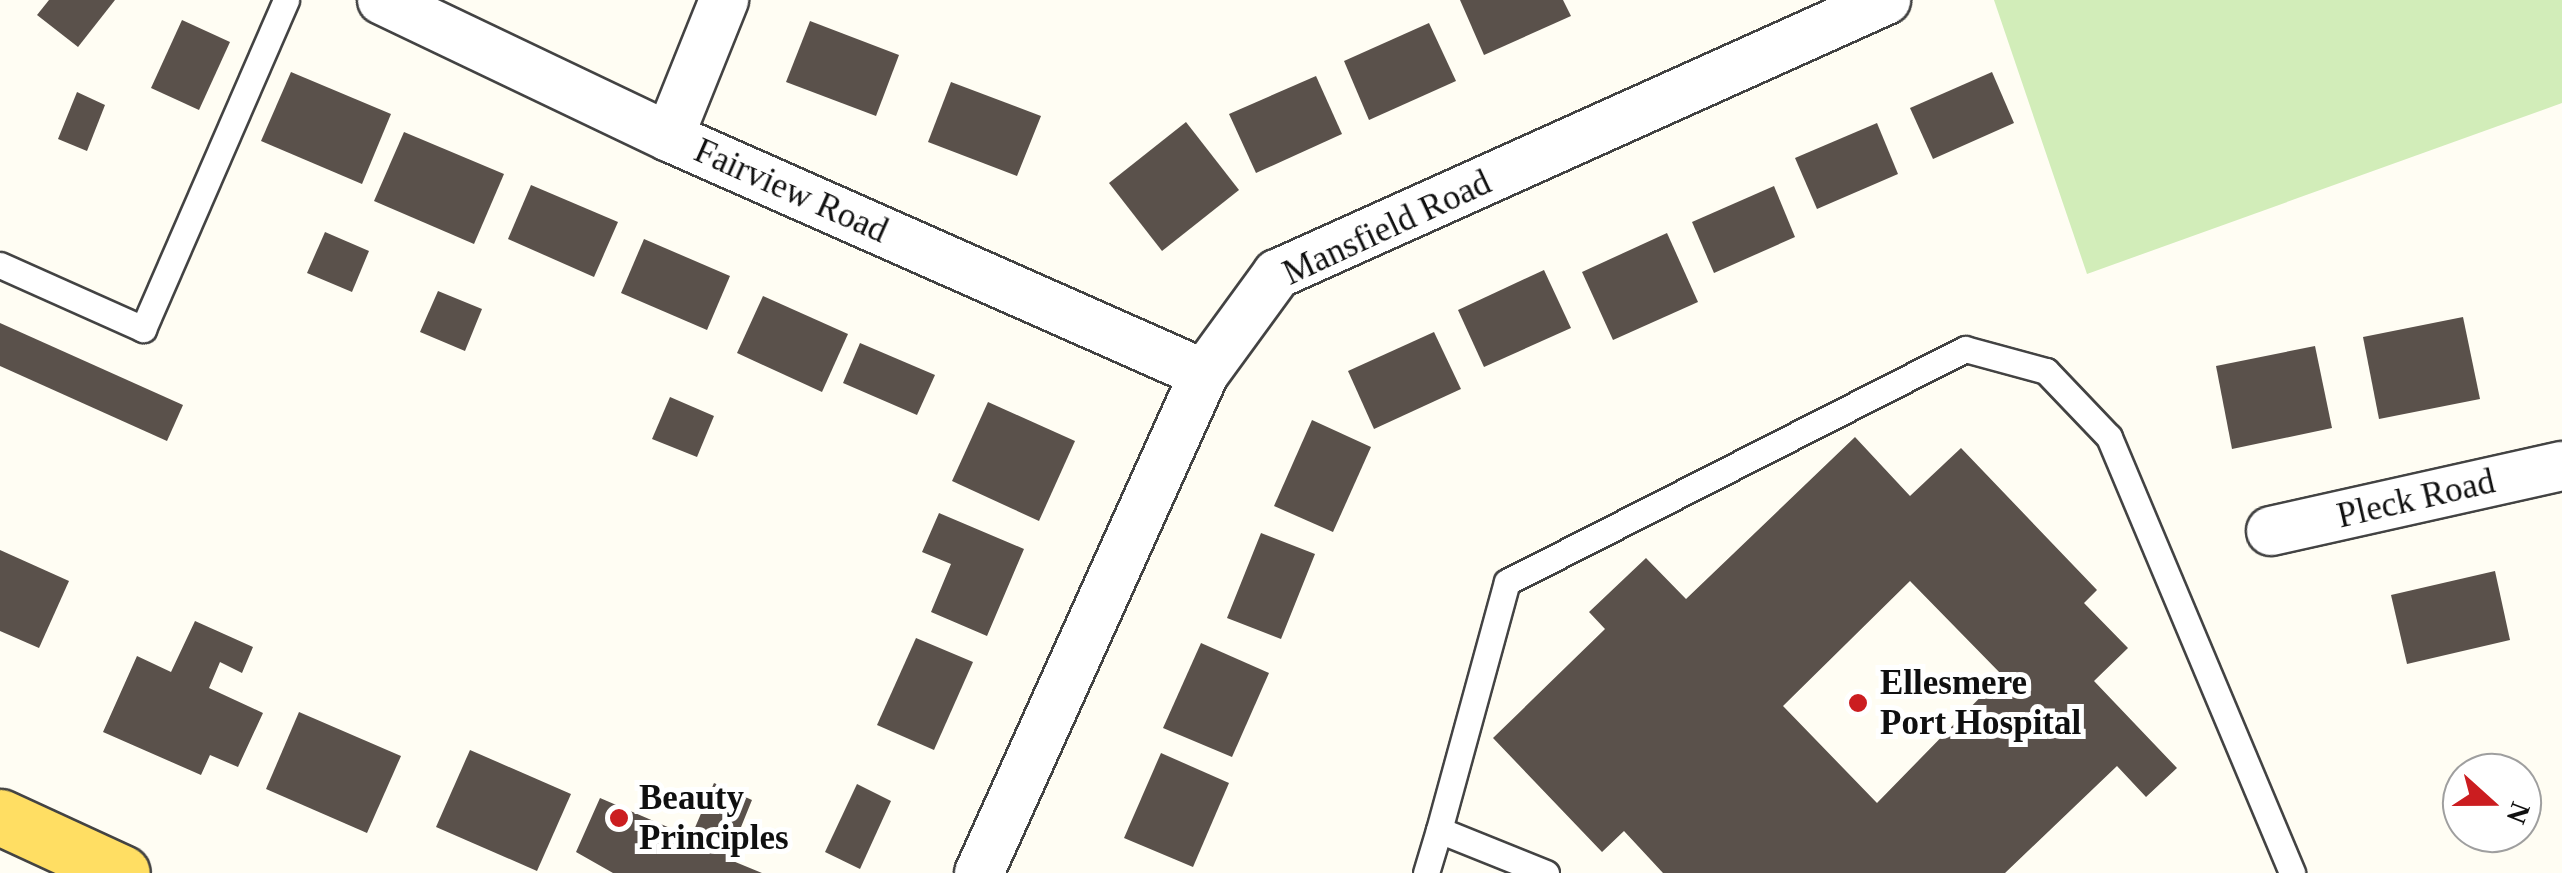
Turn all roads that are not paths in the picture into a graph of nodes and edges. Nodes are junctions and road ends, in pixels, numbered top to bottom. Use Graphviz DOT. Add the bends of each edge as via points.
graph roads {
  1 [pos="286,0"];
  2 [pos="382,0"];
  3 [pos="724,0"];
  4 [pos="1886,0"];
  5 [pos="669,137"];
  6 [pos="0,265"];
  7 [pos="1204,374"];
  8 [pos="2562,466"];
  9 [pos="2271,531"];
  10 [pos="0,816"];
  11 [pos="1439,830"];
  12 [pos="122,873"];
  13 [pos="979,873"];
  14 [pos="1426,873"];
  15 [pos="1546,873"];
  16 [pos="2292,873"];
  1 -- 6 [label="lane" via="144,329"];
  2 -- 5 [label="street, Fairview Road"];
  3 -- 5 [label="street"];
  4 -- 7 [label="street, Mansfield Road" via="1277,274"];
  5 -- 7 [label="street, Fairview Road"];
  7 -- 13 [label="street, Mansfield Road"];
  8 -- 9 [label="street, Pleck Road"];
  10 -- 12 [label="main road"];
  11 -- 14 [label="lane"];
  11 -- 15 [label="lane"];
  11 -- 16 [label="lane" via="1507,582 1966,350 2046,371 2109,437"];
}
